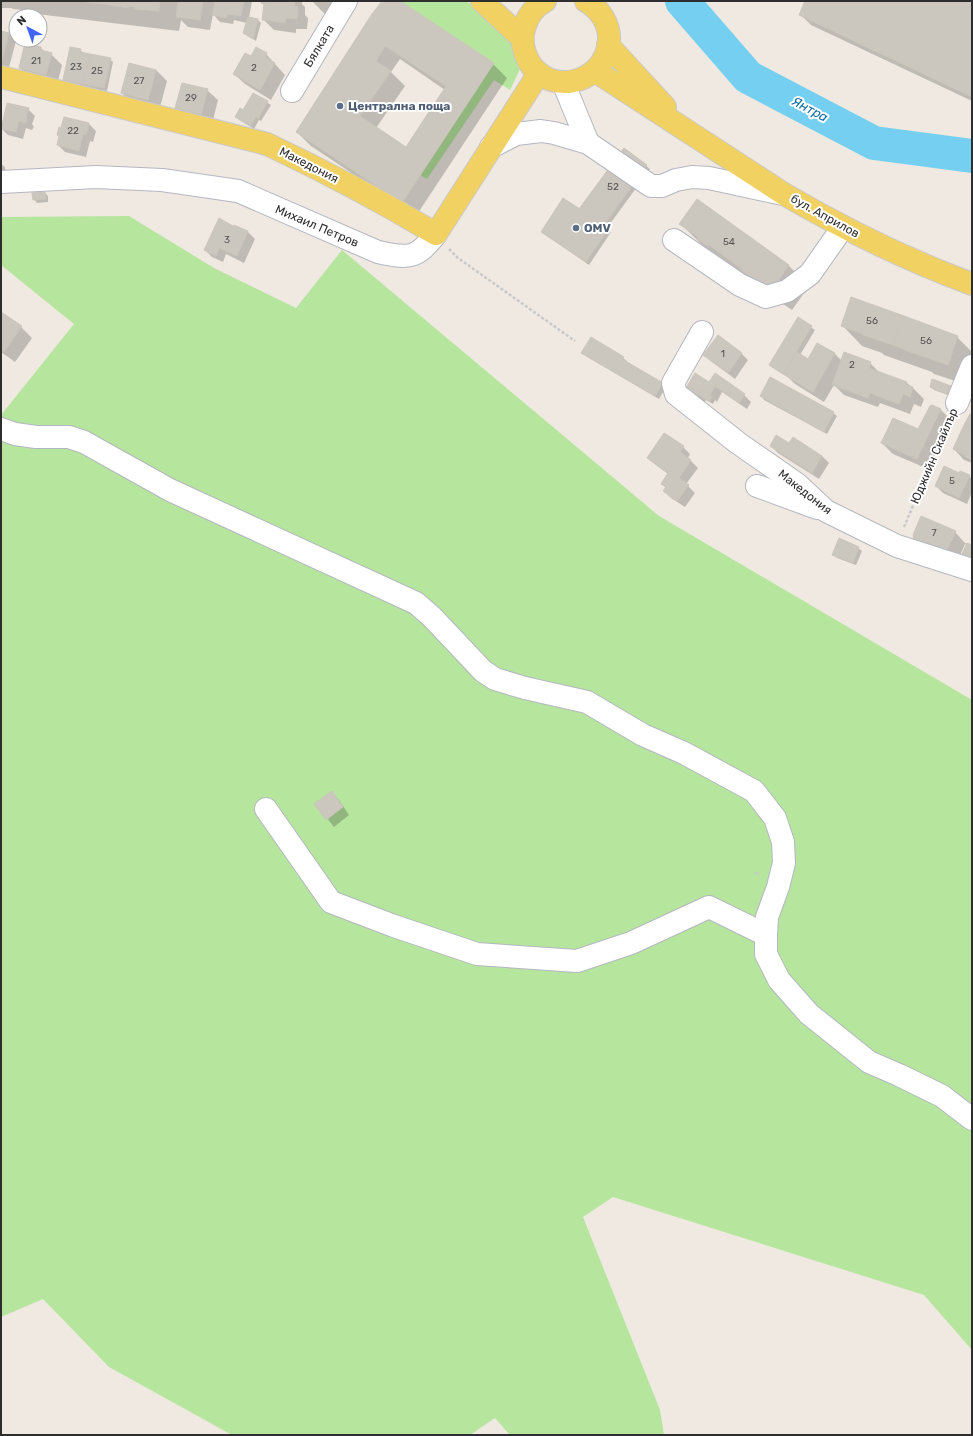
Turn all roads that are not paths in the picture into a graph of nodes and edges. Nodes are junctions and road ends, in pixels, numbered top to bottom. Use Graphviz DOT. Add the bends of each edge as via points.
graph roads {
  1 [pos="346,1"];
  2 [pos="482,1"];
  3 [pos="587,1"];
  4 [pos="541,2"];
  5 [pos="522,38"];
  6 [pos="608,45"];
  7 [pos="595,71"];
  8 [pos="539,73"];
  9 [pos="1,77"];
  10 [pos="563,82"];
  11 [pos="292,91"];
  12 [pos="688,131"];
  13 [pos="588,143"];
  14 [pos="491,147"];
  15 [pos="1,182"];
  16 [pos="784,194"];
  17 [pos="843,227"];
  18 [pos="436,234"];
  19 [pos="674,240"];
  20 [pos="972,284"];
  21 [pos="702,332"];
  22 [pos="972,366"];
  23 [pos="957,403"];
  24 [pos="1,428"];
  25 [pos="756,486"];
  26 [pos="826,511"];
  27 [pos="972,570"];
  28 [pos="266,809"];
  29 [pos="766,935"];
  30 [pos="972,1119"];
  1 -- 11 [label="street, Бялката"];
  2 -- 5 [label="main road"];
  3 -- 6 [label="main road" via="605,20 609,32"];
  4 -- 5 [label="main road" via="528,18"];
  5 -- 8 [label="main road" via="527,58"];
  6 -- 7 [label="main road" via="604,59"];
  6 -- 12 [label="main road, бул. Априлов"];
  7 -- 10 [label="main road" via="577,81"];
  7 -- 12 [label="main road, бул. Априлов"];
  8 -- 10 [label="main road"];
  8 -- 14 [label="main road, Михаил Петров"];
  9 -- 18 [label="main road, Македония" via="267,144 393,208"];
  10 -- 13 [label="street"];
  12 -- 16 [label="main road, бул. Априлов"];
  13 -- 14 [label="street" via="541,131 516,134"];
  13 -- 16 [label="street" via="651,186 662,186 676,180 698,177"];
  14 -- 18 [label="main road, Михаил Петров"];
  15 -- 18 [label="street, Михаил Петров" via="96,177 162,180 238,191 378,252 399,257 418,253"];
  16 -- 17 [label="main road, бул. Априлов"];
  17 -- 19 [label="street" via="810,274 787,291 766,297 740,285"];
  17 -- 20 [label="main road, бул. Априлов" via="916,262"];
  21 -- 26 [label="street, Македония" via="673,383 676,394 738,443 797,484"];
  22 -- 23 [label="street, Юджийн Скайлър"];
  24 -- 29 [label="street" via="15,434 69,437 84,442 170,490 416,603 483,671 495,679 587,702 643,735 684,753 754,791 775,818 783,842 784,863 767,917"];
  25 -- 26 [label="street"];
  26 -- 27 [label="street, Македония" via="897,546"];
  28 -- 29 [label="street" via="331,902 477,954 577,961 631,943 709,907"];
  29 -- 30 [label="street" via="766,954 779,980 809,1014 869,1062 942,1096"];
}
